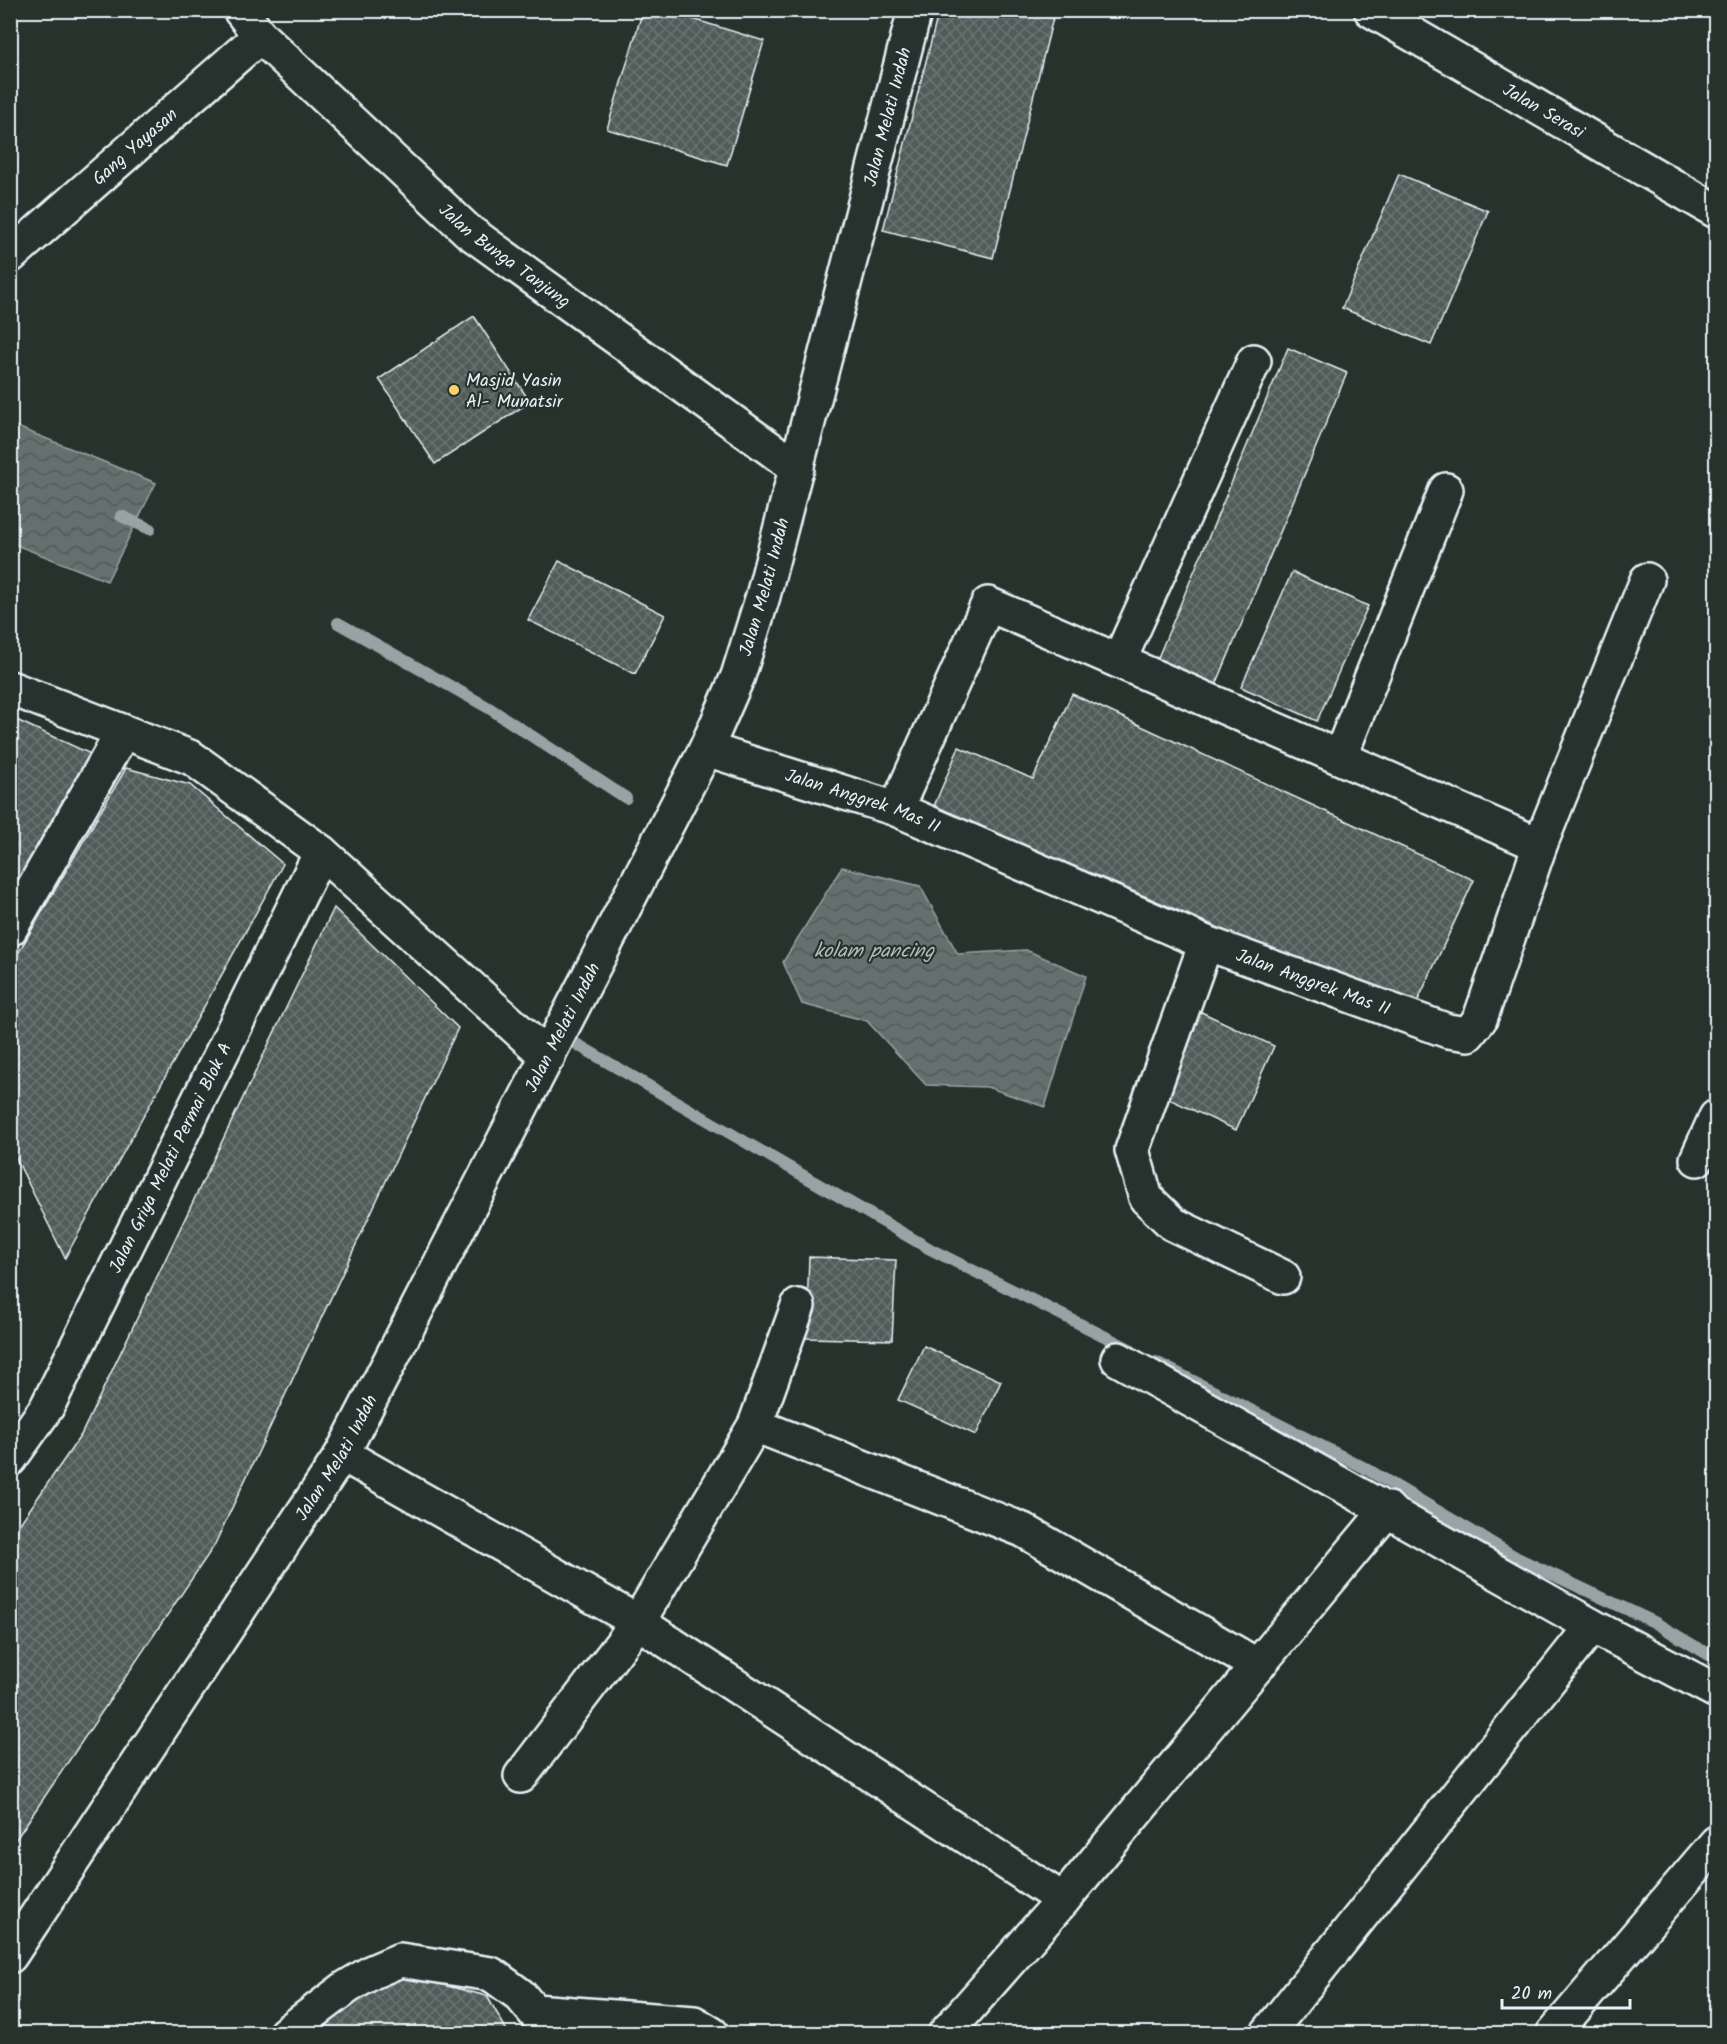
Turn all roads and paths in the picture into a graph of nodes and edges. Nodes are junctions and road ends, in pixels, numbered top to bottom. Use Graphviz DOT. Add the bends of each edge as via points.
graph roads {
  1 [pos="240,10"];
  2 [pos="915,10"];
  3 [pos="1371,10"];
  4 [pos="260,36"];
  5 [pos="1716,211"];
  6 [pos="10,256"];
  7 [pos="1254,361"];
  8 [pos="797,468"];
  9 [pos="1446,490"];
  10 [pos="1647,580"];
  11 [pos="1119,661"];
  12 [pos="10,688"];
  13 [pos="123,732"];
  14 [pos="706,748"];
  15 [pos="1340,757"];
  16 [pos="896,808"];
  17 [pos="1540,844"];
  18 [pos="321,852"];
  19 [pos="10,929"];
  20 [pos="1206,943"];
  21 [pos="548,1057"];
  22 [pos="1716,1117"];
  23 [pos="1697,1159"];
  24 [pos="1283,1277"];
  25 [pos="798,1306"];
  26 [pos="1118,1359"];
  27 [pos="755,1425"];
  28 [pos="342,1454"];
  29 [pos="10,1459"];
  30 [pos="1388,1509"];
  31 [pos="638,1622"];
  32 [pos="1592,1626"];
  33 [pos="1258,1666"];
  34 [pos="1716,1691"];
  35 [pos="521,1776"];
  36 [pos="1715,1847"];
  37 [pos="1064,1900"];
  38 [pos="10,1956"];
  39 [pos="543,2022"];
  40 [pos="285,2034"];
  41 [pos="712,2034"];
  42 [pos="945,2034"];
  43 [pos="1267,2034"];
  44 [pos="1554,2034"];
  1 -- 4 [label="street, Jalan Bunga Tanjung"];
  2 -- 8 [label="street, Jalan Melati Indah"];
  3 -- 5 [label="street, Jalan Serasi"];
  4 -- 6 [label="street, Gang Yayasan"];
  4 -- 8 [label="street, Jalan Bunga Tanjung" via="468,231"];
  7 -- 11 [label="street"];
  8 -- 14 [label="street, Jalan Melati Indah" via="738,676"];
  9 -- 15 [label="street"];
  10 -- 17 [label="street, Jalan Anggrek Mas II"];
  11 -- 15 [label="street"];
  11 -- 16 [label="street" via="988,604"];
  12 -- 13 [label="street"];
  13 -- 18 [label="street" via="192,758"];
  13 -- 19 [label="street"];
  14 -- 16 [label="street, Jalan Anggrek Mas II"];
  14 -- 21 [label="street, Jalan Melati Indah"];
  15 -- 17 [label="street"];
  16 -- 20 [label="street, Jalan Anggrek Mas II"];
  17 -- 20 [label="street, Jalan Anggrek Mas II" via="1480,1020 1468,1034 1448,1031"];
  18 -- 21 [label="street"];
  18 -- 29 [label="street, Jalan Griya Melati Permai Blok A" via="47,1407"];
  20 -- 24 [label="street" via="1132,1150 1146,1198 1173,1224"];
  21 -- 28 [label="street, Jalan Melati Indah"];
  22 -- 23 [label="street"];
  25 -- 27 [label="street"];
  26 -- 30 [label="street"];
  27 -- 31 [label="street"];
  27 -- 33 [label="street" via="1023,1530"];
  28 -- 31 [label="street"];
  28 -- 38 [label="street, Jalan Melati Indah"];
  30 -- 32 [label="street"];
  30 -- 33 [label="street"];
  31 -- 35 [label="street"];
  31 -- 37 [label="street"];
  32 -- 34 [label="street"];
  32 -- 43 [label="street"];
  33 -- 37 [label="street"];
  36 -- 44 [label="street"];
  37 -- 42 [label="street"];
  39 -- 40 [label="street" via="520,1995 491,1974 400,1960 347,1987"];
  39 -- 41 [label="street" via="694,2023"];
}
